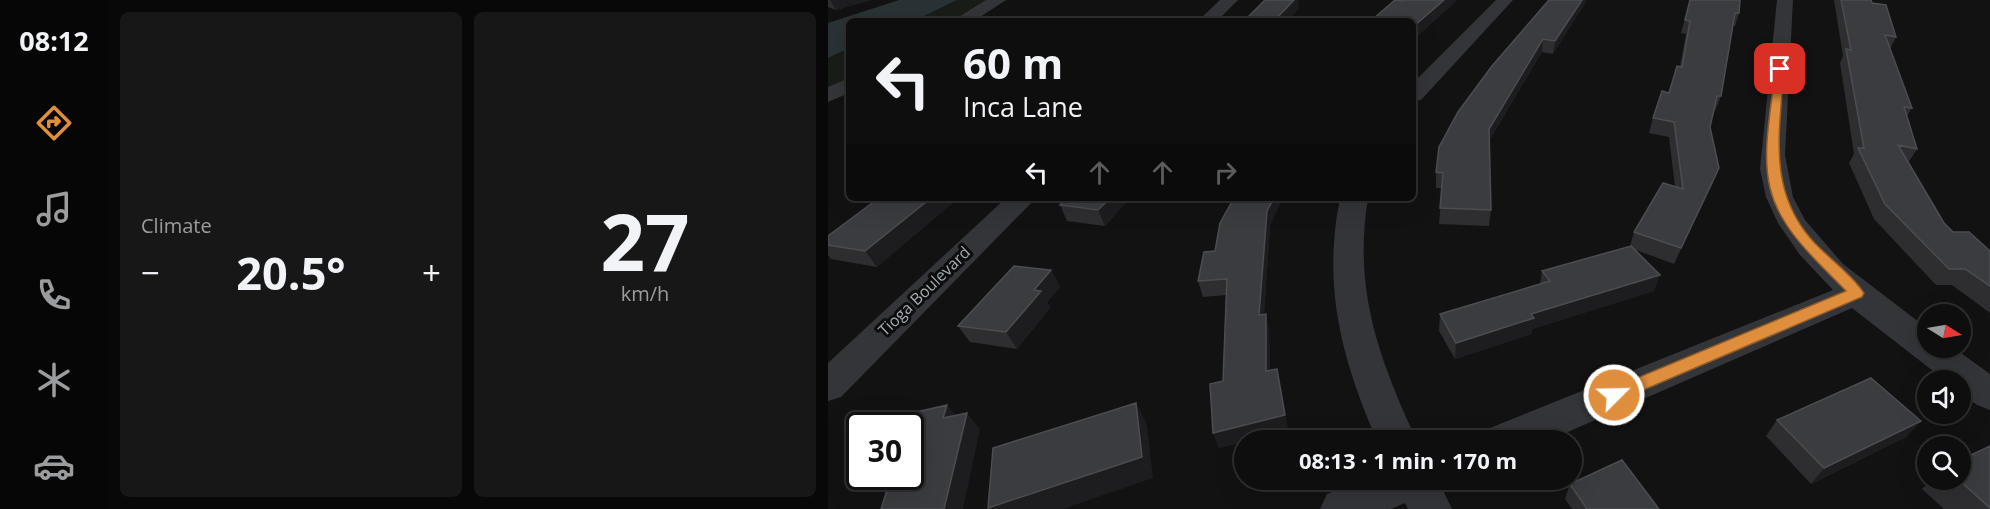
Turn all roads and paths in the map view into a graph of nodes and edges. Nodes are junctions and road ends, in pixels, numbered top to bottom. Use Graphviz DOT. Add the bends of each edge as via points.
graph roads {
  1 [pos="998,0"];
  2 [pos="1230,0"];
  3 [pos="1505,0"];
  4 [pos="1785,0"];
  5 [pos="966,18"];
  6 [pos="1210,18"];
  7 [pos="846,86"];
  8 [pos="1416,92"];
  9 [pos="828,96"];
  10 [pos="1019,201"];
  11 [pos="1354,201"];
  12 [pos="1856,293"];
  13 [pos="1917,340"];
  14 [pos="1942,358"];
  15 [pos="828,386"];
  16 [pos="1990,393"];
  17 [pos="1392,430"];
  18 [pos="1530,430"];
  19 [pos="1387,490"];
  20 [pos="1421,490"];
  21 [pos="1342,509"];
  22 [pos="1430,509"];
  1 -- 5 [label="street"];
  2 -- 6 [label="street"];
  3 -- 8 [label="street"];
  4 -- 12 [label="street" via="1773,160 1776,189 1806,242"];
  7 -- 9 [label="street"];
  10 -- 15 [label="street, Tioga Boulevard"];
  11 -- 17 [label="street" via="1347,245 1348,291 1359,344"];
  12 -- 13 [label="street"];
  12 -- 18 [label="street"];
  14 -- 16 [label="street"];
  19 -- 21 [label="street"];
  20 -- 22 [label="street"];
}
